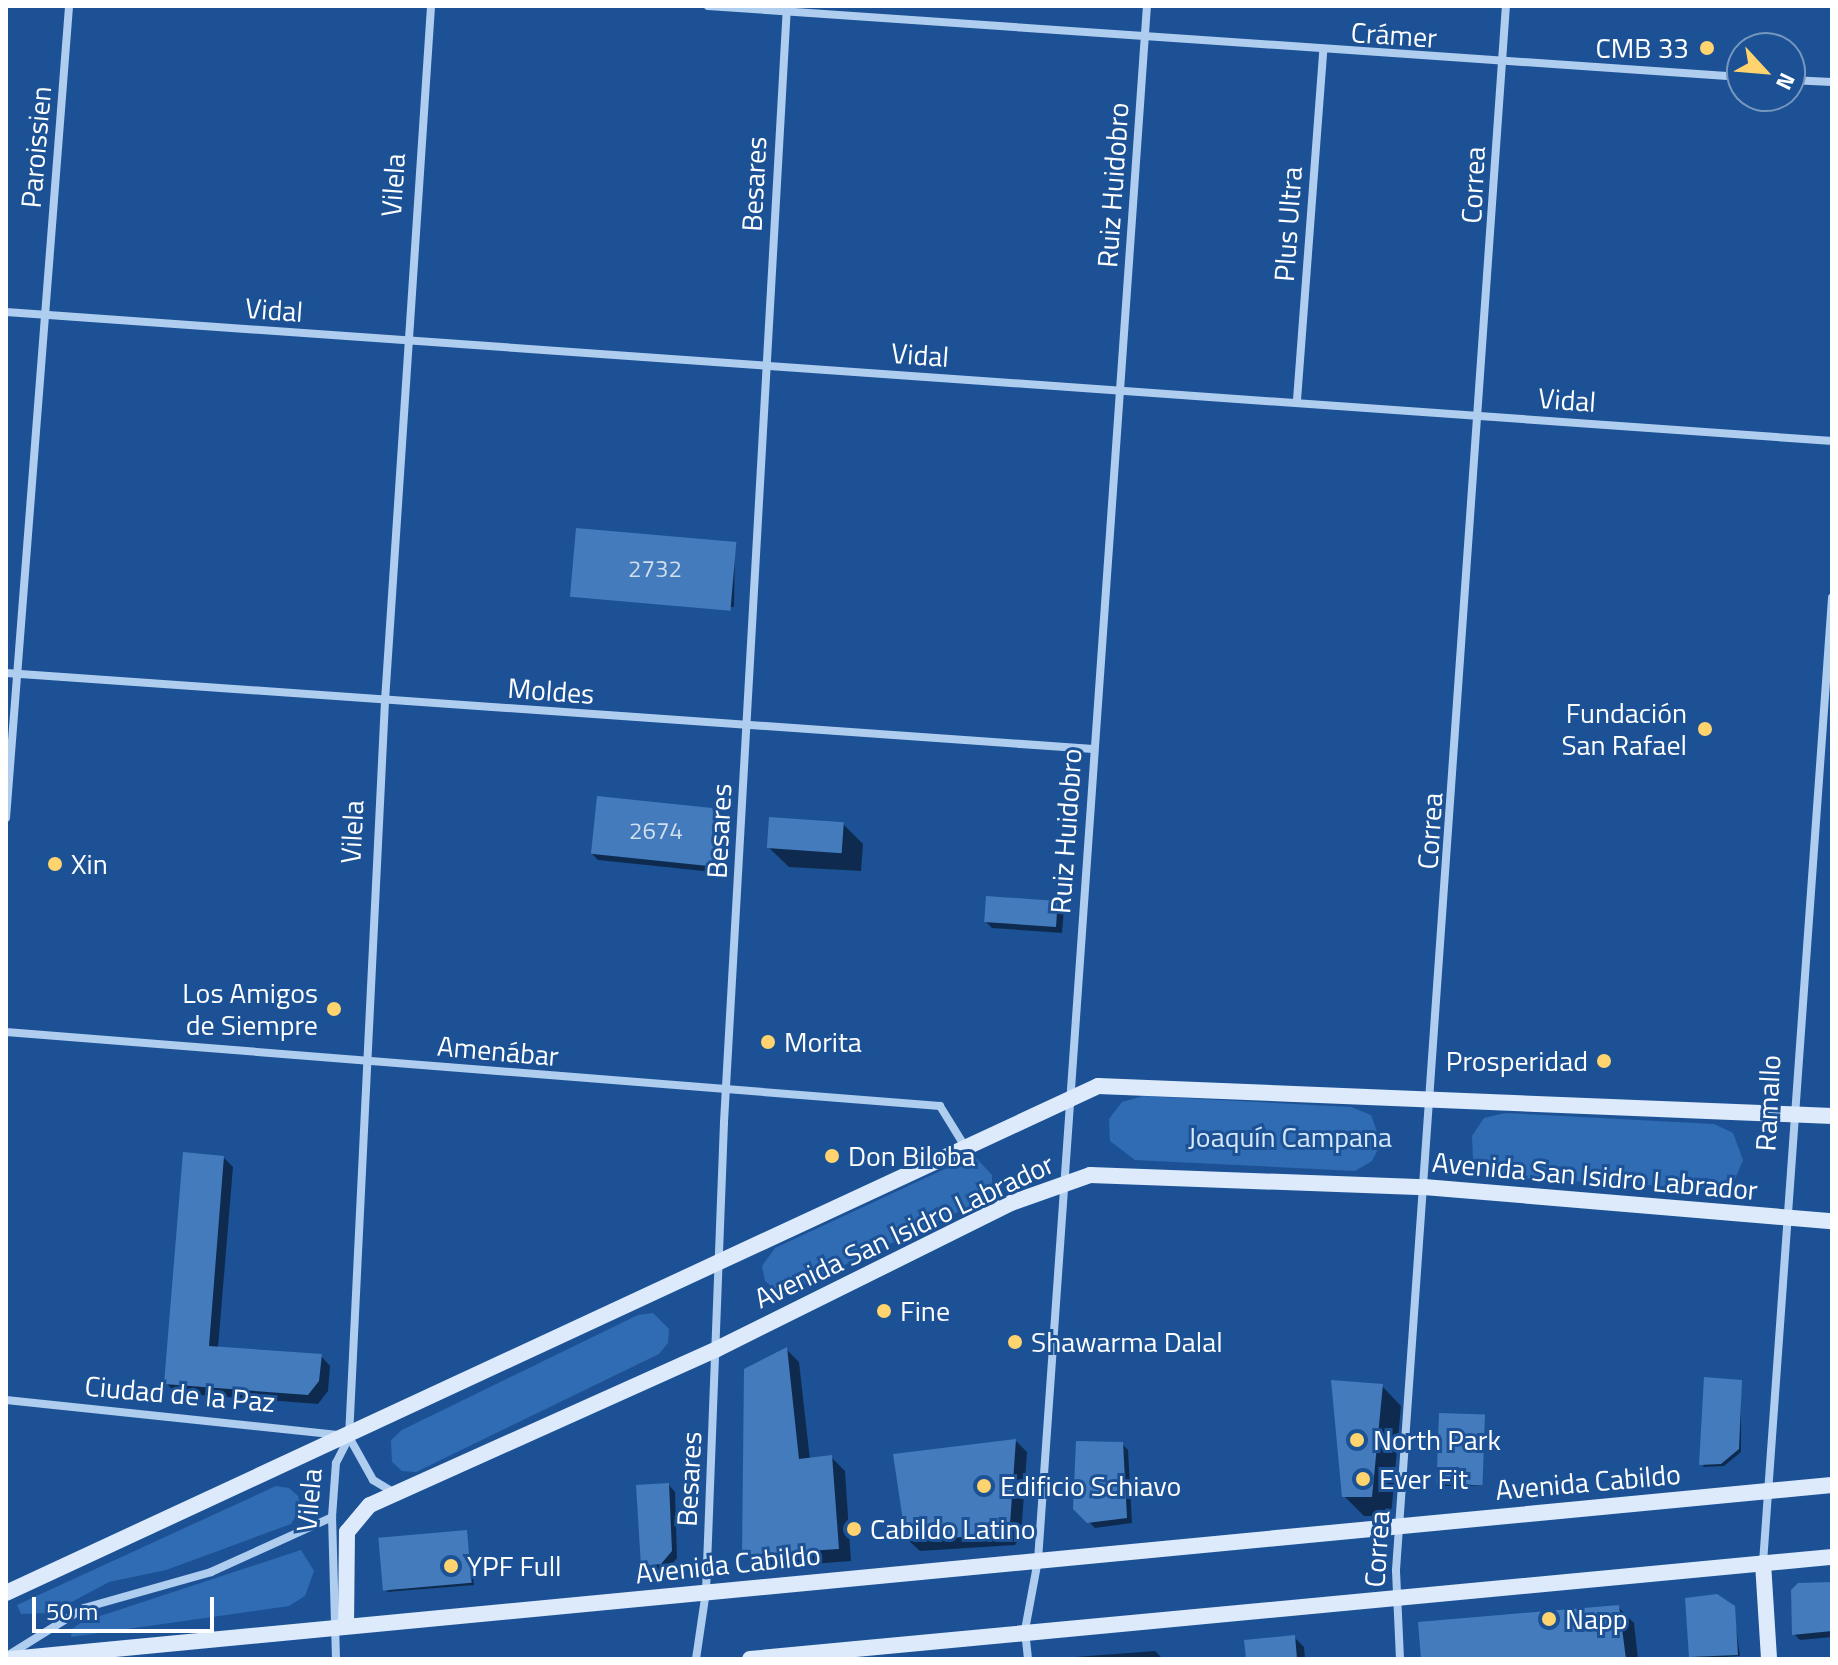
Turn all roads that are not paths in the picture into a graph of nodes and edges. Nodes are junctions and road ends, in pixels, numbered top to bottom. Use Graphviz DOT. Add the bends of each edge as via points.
graph roads {
  1 [pos="69,6"];
  2 [pos="431,6"];
  3 [pos="708,6"];
  4 [pos="1147,6"];
  5 [pos="1506,6"];
  6 [pos="787,9"];
  7 [pos="1145,37"];
  8 [pos="1323,51"];
  9 [pos="1502,64"];
  10 [pos="1726,76"];
  11 [pos="1806,81"];
  12 [pos="1832,82"];
  13 [pos="6,312"];
  14 [pos="45,315"];
  15 [pos="408,343"];
  16 [pos="766,368"];
  17 [pos="1122,390"];
  18 [pos="1297,400"];
  19 [pos="1481,416"];
  20 [pos="1832,441"];
  21 [pos="1832,597"];
  22 [pos="6,673"];
  23 [pos="21,674"];
  24 [pos="385,701"];
  25 [pos="747,726"];
  26 [pos="1093,749"];
  27 [pos="1819,768"];
  28 [pos="1832,769"];
  29 [pos="6,818"];
  30 [pos="6,1032"];
  31 [pos="367,1062"];
  32 [pos="727,1092"];
  33 [pos="1069,1098"];
  34 [pos="1433,1098"];
  35 [pos="1793,1113"];
  36 [pos="1832,1116"];
  37 [pos="964,1145"];
  38 [pos="1065,1182"];
  39 [pos="1424,1187"];
  40 [pos="1789,1219"];
  41 [pos="1832,1221"];
  42 [pos="721,1260"];
  43 [pos="717,1349"];
  44 [pos="6,1400"];
  45 [pos="349,1437"];
  46 [pos="1832,1485"];
  47 [pos="1767,1492"];
  48 [pos="397,1494"];
  49 [pos="332,1517"];
  50 [pos="1401,1524"];
  51 [pos="1832,1557"];
  52 [pos="1038,1560"];
  53 [pos="1763,1563"];
  54 [pos="706,1591"];
  55 [pos="6,1593"];
  56 [pos="1395,1597"];
  57 [pos="340,1627"];
  58 [pos="1025,1630"];
  59 [pos="8,1658"];
  60 [pos="336,1659"];
  61 [pos="696,1659"];
  62 [pos="750,1659"];
  63 [pos="1028,1659"];
  64 [pos="1400,1659"];
  65 [pos="1769,1659"];
  1 -- 14 [label="street, Paroissien"];
  2 -- 15 [label="street, Vilela"];
  3 -- 6 [label="street, Crámer"];
  4 -- 7 [label="street, Ruiz Huidobro"];
  5 -- 9 [label="street, Correa"];
  6 -- 7 [label="street, Crámer"];
  6 -- 16 [label="street, Besares"];
  7 -- 8 [label="street, Crámer"];
  7 -- 17 [label="street, Ruiz Huidobro"];
  8 -- 9 [label="street, Crámer"];
  8 -- 18 [label="street, Plus Ultra"];
  9 -- 10 [label="street, Crámer"];
  9 -- 19 [label="street, Correa"];
  11 -- 12 [label="street"];
  13 -- 14 [label="street, Vidal"];
  14 -- 15 [label="street, Vidal"];
  14 -- 23 [label="street, Paroissien"];
  15 -- 16 [label="street, Vidal"];
  15 -- 24 [label="street, Vilela"];
  16 -- 17 [label="street, Vidal"];
  16 -- 25 [label="street, Besares"];
  17 -- 18 [label="street, Vidal"];
  17 -- 26 [label="street, Ruiz Huidobro"];
  18 -- 19 [label="street, Vidal"];
  19 -- 20 [label="street, Vidal"];
  19 -- 34 [label="street, Correa"];
  21 -- 27 [label="street, Ramallo"];
  22 -- 23 [label="street, Moldes"];
  23 -- 24 [label="street, Moldes"];
  23 -- 29 [label="street, Paroissien"];
  24 -- 25 [label="street, Moldes"];
  24 -- 31 [label="street, Vilela"];
  25 -- 26 [label="street, Moldes"];
  25 -- 32 [label="street, Besares"];
  26 -- 33 [label="street, Ruiz Huidobro"];
  27 -- 28 [label="street"];
  27 -- 35 [label="street, Ramallo"];
  30 -- 31 [label="street, Amenábar"];
  31 -- 32 [label="street, Amenábar"];
  31 -- 45 [label="street, Vilela"];
  32 -- 37 [label="street, Amenábar" via="940,1106"];
  32 -- 42 [label="street, Besares"];
  33 -- 34 [label="street, Avenida San Isidro Labrador" via="1098,1086"];
  33 -- 37 [label="street, Avenida San Isidro Labrador"];
  33 -- 38 [label="street, Ruiz Huidobro"];
  34 -- 35 [label="street, Avenida San Isidro Labrador"];
  34 -- 39 [label="street, Correa"];
  35 -- 36 [label="street, Avenida San Isidro Labrador"];
  35 -- 40 [label="street, Ramallo"];
  37 -- 42 [label="street, Avenida San Isidro Labrador"];
  38 -- 39 [label="street, Avenida San Isidro Labrador" via="1090,1175"];
  38 -- 43 [label="street, Avenida San Isidro Labrador" via="912,1250"];
  38 -- 52 [label="street, Ruiz Huidobro"];
  39 -- 40 [label="street, Avenida San Isidro Labrador"];
  39 -- 50 [label="street, Correa"];
  40 -- 41 [label="street, Avenida San Isidro Labrador"];
  40 -- 47 [label="street, Ramallo"];
  42 -- 43 [label="street, Besares"];
  42 -- 45 [label="street, Avenida San Isidro Labrador"];
  43 -- 48 [label="street, Avenida San Isidro Labrador"];
  43 -- 54 [label="street, Besares"];
  44 -- 45 [label="street, Ciudad de la Paz" via="292,1426"];
  45 -- 48 [label="street" via="373,1480"];
  45 -- 49 [label="street, Vilela" via="336,1463"];
  45 -- 55 [label="street, Avenida San Isidro Labrador"];
  46 -- 47 [label="street, Avenida Cabildo"];
  47 -- 50 [label="street, Avenida Cabildo"];
  47 -- 53 [label="street, Ramallo"];
  48 -- 57 [label="street, Vilela" via="370,1505 347,1532"];
  49 -- 57 [label="street, Vilela"];
  49 -- 59 [label="street" via="211,1572 84,1608"];
  50 -- 52 [label="street, Avenida Cabildo"];
  50 -- 56 [label="street, Correa"];
  51 -- 53 [label="street"];
  52 -- 54 [label="street, Avenida Cabildo"];
  52 -- 58 [label="street, Ruiz Huidobro"];
  53 -- 56 [label="street"];
  53 -- 65 [label="street, Ramallo"];
  54 -- 57 [label="street, Avenida Cabildo"];
  54 -- 61 [label="street, Besares"];
  56 -- 58 [label="street"];
  56 -- 64 [label="street, Correa"];
  57 -- 59 [label="street, Avenida Cabildo"];
  57 -- 60 [label="street, Vilela"];
  58 -- 62 [label="street"];
  58 -- 63 [label="street, Ruiz Huidobro"];
}
